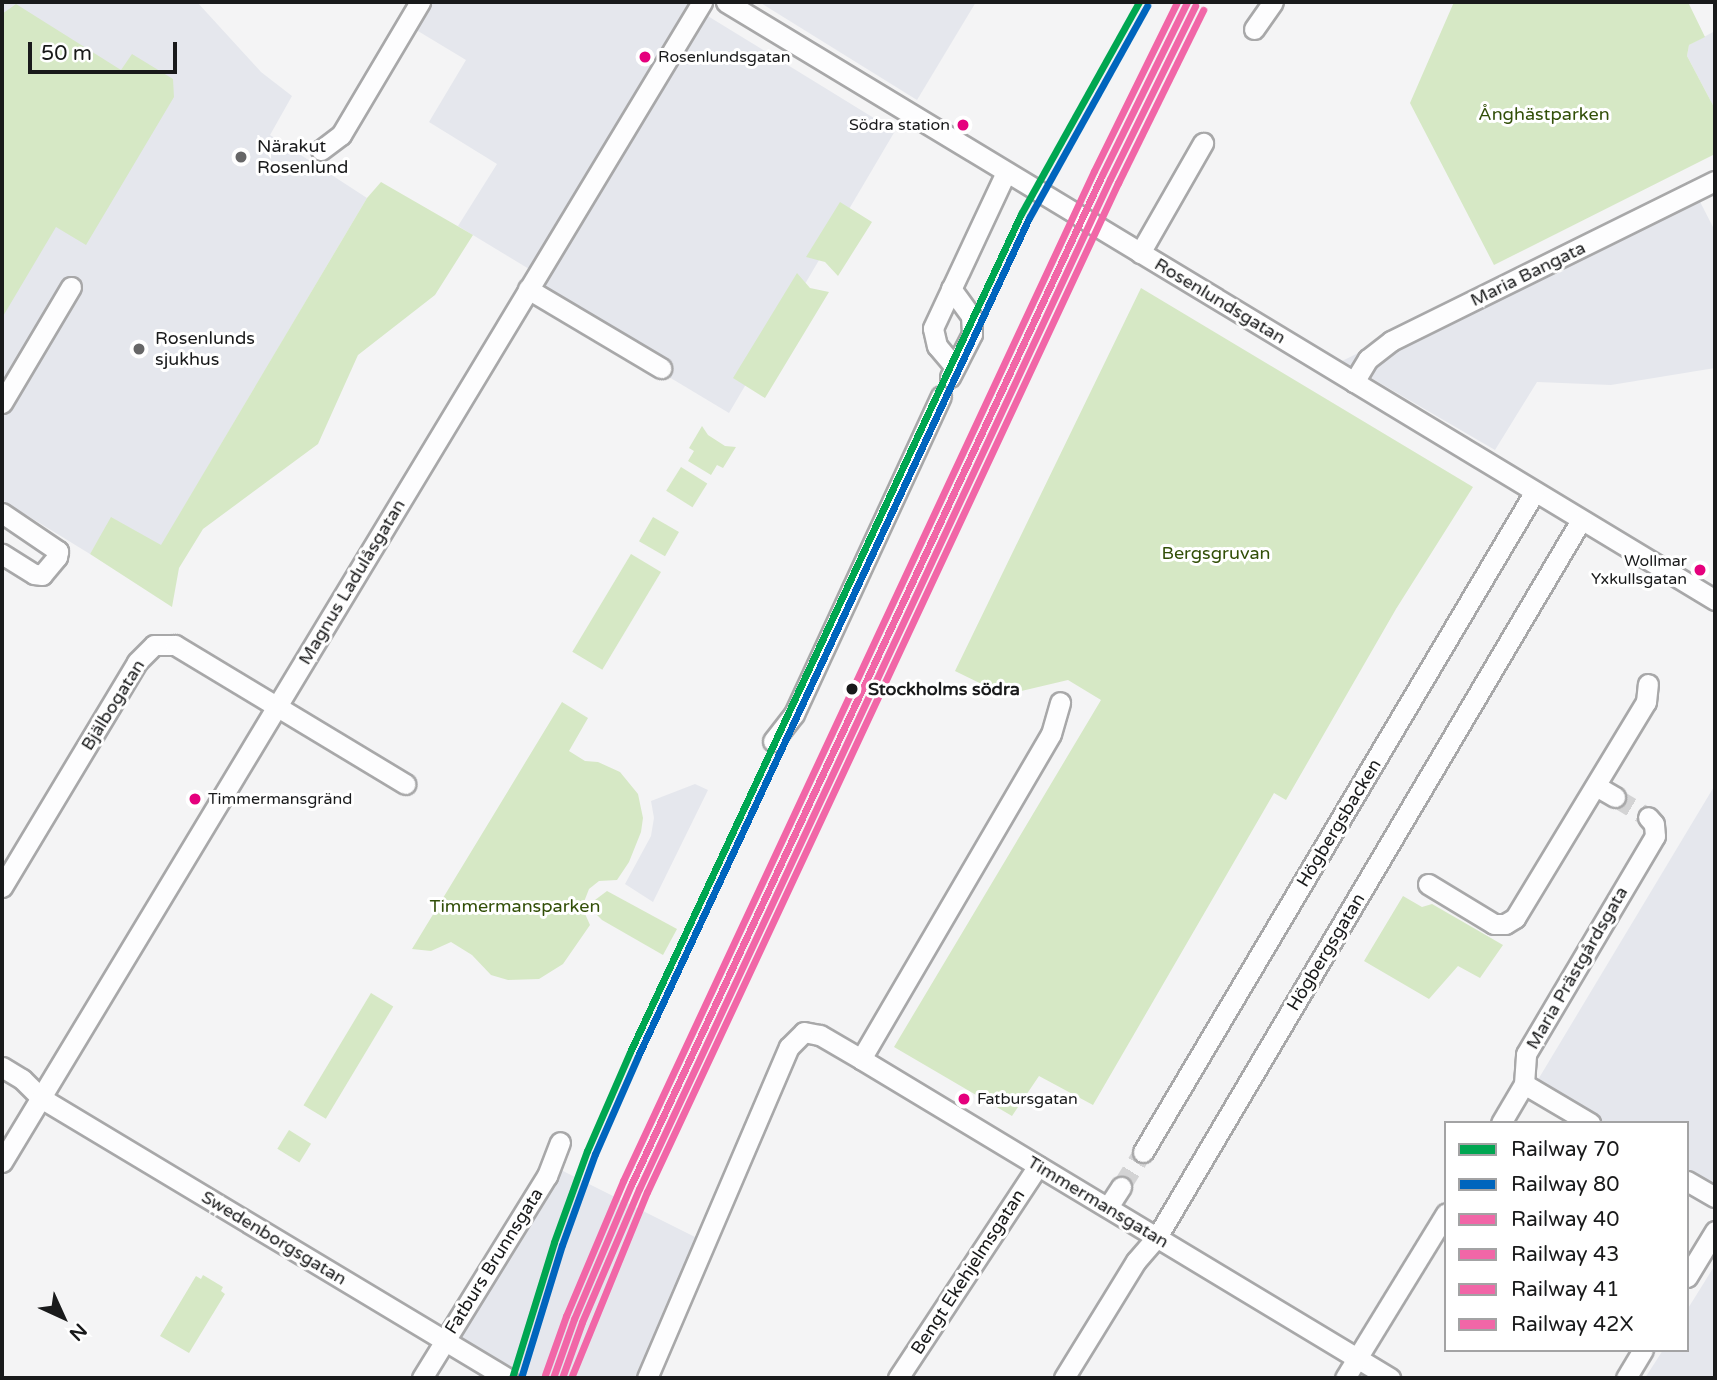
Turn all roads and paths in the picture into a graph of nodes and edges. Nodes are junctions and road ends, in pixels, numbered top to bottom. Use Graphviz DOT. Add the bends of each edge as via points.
graph roads {
  1 [pos="420,2"];
  2 [pos="702,2"];
  3 [pos="726,2"];
  4 [pos="1273,2"];
  5 [pos="1254,29"];
  6 [pos="1203,143"];
  7 [pos="321,150"];
  8 [pos="1006,172"];
  9 [pos="1715,181"];
  10 [pos="1140,253"];
  11 [pos="71,287"];
  12 [pos="951,288"];
  13 [pos="528,289"];
  14 [pos="661,368"];
  15 [pos="1354,382"];
  16 [pos="941,396"];
  17 [pos="2,403"];
  18 [pos="1534,492"];
  19 [pos="2,513"];
  20 [pos="1581,520"];
  21 [pos="2,554"];
  22 [pos="1715,600"];
  23 [pos="1648,684"];
  24 [pos="1060,702"];
  25 [pos="277,707"];
  26 [pos="773,741"];
  27 [pos="405,784"];
  28 [pos="1596,786"];
  29 [pos="1615,797"];
  30 [pos="1648,817"];
  31 [pos="1428,884"];
  32 [pos="2,887"];
  33 [pos="861,1059"];
  34 [pos="2,1067"];
  35 [pos="1524,1084"];
  36 [pos="41,1098"];
  37 [pos="1502,1121"];
  38 [pos="1587,1121"];
  39 [pos="560,1142"];
  40 [pos="1143,1152"];
  41 [pos="2,1162"];
  42 [pos="1038,1166"];
  43 [pos="1689,1182"];
  44 [pos="1121,1187"];
  45 [pos="1715,1197"];
  46 [pos="1108,1208"];
  47 [pos="1444,1216"];
  48 [pos="1715,1231"];
  49 [pos="1157,1237"];
  50 [pos="1689,1274"];
  51 [pos="444,1341"];
  52 [pos="1642,1352"];
  53 [pos="1357,1359"];
  54 [pos="422,1378"];
  55 [pos="507,1378"];
  56 [pos="647,1378"];
  57 [pos="898,1378"];
  58 [pos="1064,1378"];
  59 [pos="1345,1378"];
  60 [pos="1390,1378"];
  61 [pos="1626,1378"];
  1 -- 7 [label="street" via="341,135"];
  2 -- 13 [label="street, Magnus Ladulåsgatan"];
  3 -- 8 [label="street, Rosenlundsgatan"];
  4 -- 5 [label="street"];
  6 -- 10 [label="street"];
  8 -- 10 [label="street, Rosenlundsgatan"];
  8 -- 12 [label="street"];
  9 -- 15 [label="street, Maria Bangata" via="1391,341 1368,359"];
  10 -- 15 [label="street, Rosenlundsgatan"];
  11 -- 17 [label="street"];
  12 -- 12 [label="street" via="971,316 972,334 952,372 933,328"];
  13 -- 14 [label="street"];
  13 -- 25 [label="street, Magnus Ladulåsgatan"];
  15 -- 18 [label="street, Rosenlundsgatan"];
  16 -- 26 [label="street" via="794,714"];
  18 -- 20 [label="street, Rosenlundsgatan"];
  18 -- 40 [label="street, Högbergsbacken"];
  19 -- 21 [label="street" via="58,551 42,575"];
  20 -- 22 [label="street, Rosenlundsgatan"];
  20 -- 49 [label="street, Högbergsgatan"];
  23 -- 28 [label="street" via="1646,702"];
  24 -- 33 [label="street" via="1051,734"];
  25 -- 27 [label="street"];
  25 -- 32 [label="street, Bjälbogatan" via="175,645 155,645 137,662"];
  25 -- 36 [label="street, Magnus Ladulåsgatan"];
  28 -- 29 [label="street"];
  28 -- 31 [label="street" via="1522,907 1505,924 1494,924"];
  30 -- 35 [label="street, Maria Prästgårdsgata" via="1655,836 1526,1054"];
  33 -- 42 [label="street, Timmermansgatan"];
  33 -- 56 [label="street, Timmermansgatan" via="820,1035 804,1032 789,1047"];
  34 -- 36 [label="street"];
  35 -- 37 [label="street, Maria Prästgårdsgata"];
  35 -- 38 [label="street"];
  36 -- 41 [label="street, Magnus Ladulåsgatan"];
  36 -- 51 [label="street, Swedenborgsgatan"];
  39 -- 51 [label="street, Fatburs Brunnsgata" via="547,1176"];
  42 -- 46 [label="street, Timmermansgatan"];
  42 -- 57 [label="street, Bengt Ekehjelmsgatan"];
  43 -- 45 [label="street"];
  44 -- 46 [label="street"];
  46 -- 49 [label="street, Timmermansgatan"];
  47 -- 53 [label="street"];
  48 -- 50 [label="street"];
  49 -- 53 [label="street, Timmermansgatan"];
  49 -- 58 [label="street, Högbergsgatan" via="1136,1261"];
  51 -- 54 [label="street, Fatburs Brunnsgata"];
  51 -- 55 [label="street, Swedenborgsgatan"];
  52 -- 61 [label="street"];
  53 -- 59 [label="street"];
  53 -- 60 [label="street, Timmermansgatan"];
}
